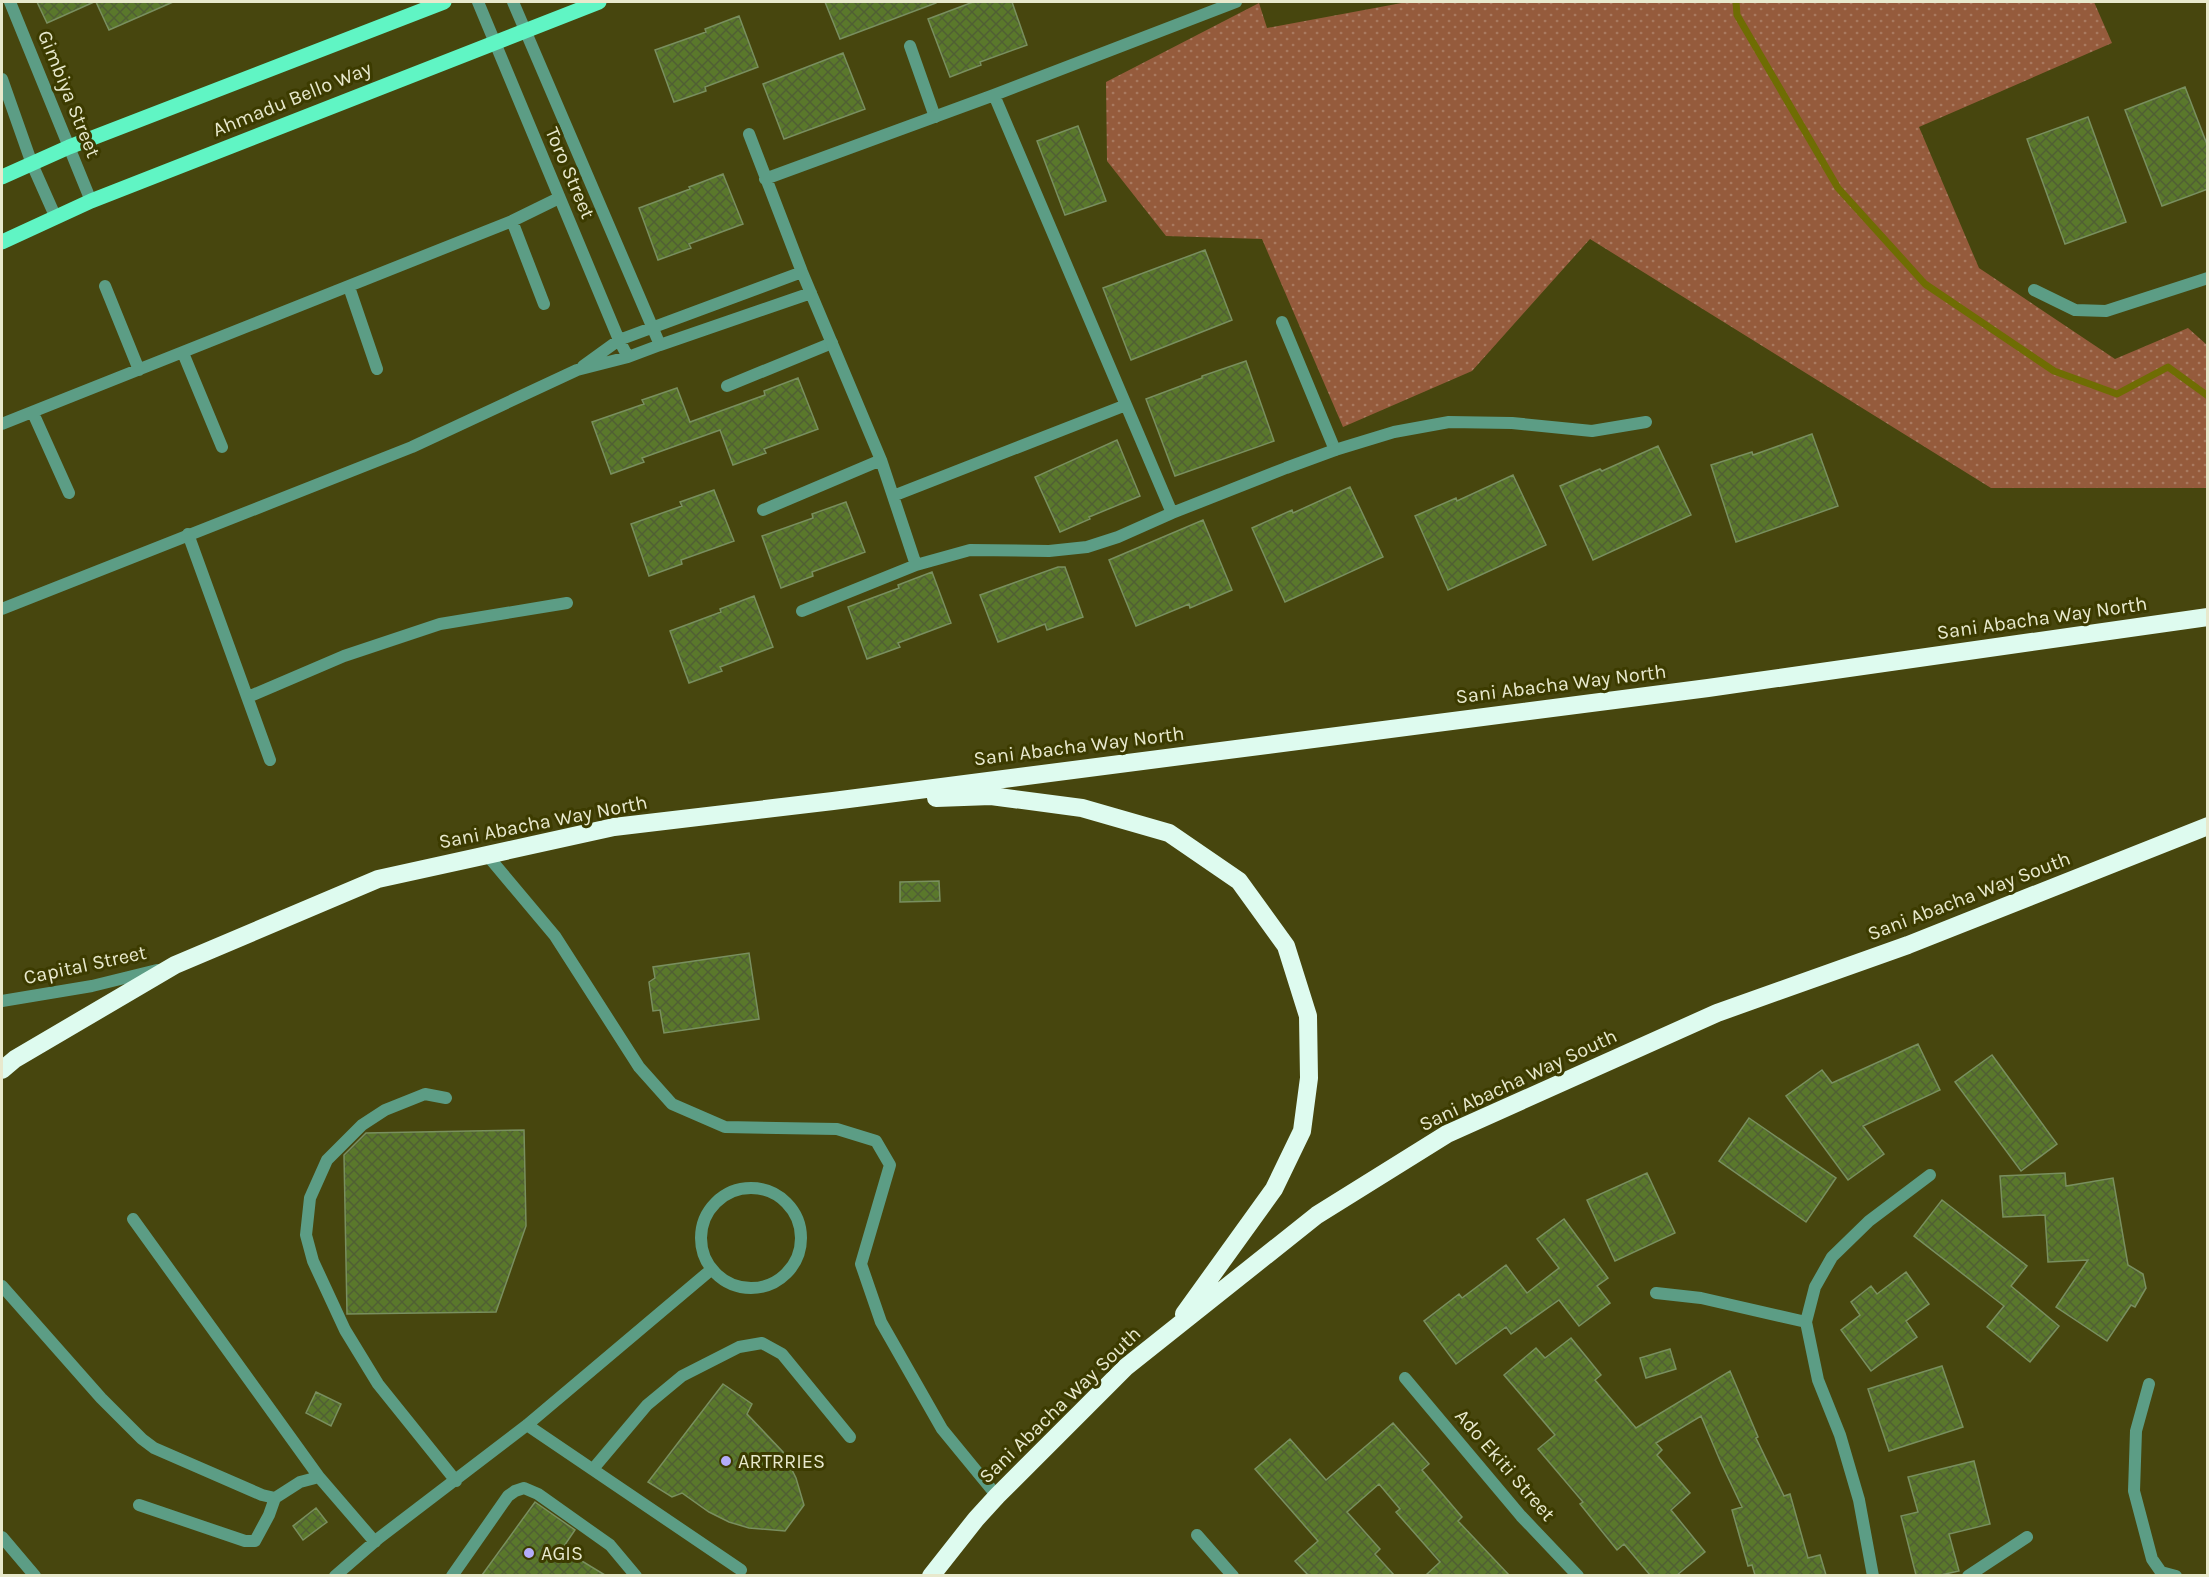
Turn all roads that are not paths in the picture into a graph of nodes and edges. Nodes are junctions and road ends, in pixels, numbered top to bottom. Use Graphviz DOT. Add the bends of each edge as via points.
graph roads {
  1 [pos="10,2"];
  2 [pos="444,2"];
  3 [pos="478,2"];
  4 [pos="513,2"];
  5 [pos="599,2"];
  6 [pos="1236,2"];
  7 [pos="525,30"];
  8 [pos="494,42"];
  9 [pos="910,46"];
  10 [pos="2,79"];
  11 [pos="994,96"];
  12 [pos="935,117"];
  13 [pos="749,134"];
  14 [pos="69,147"];
  15 [pos="32,164"];
  16 [pos="2,177"];
  17 [pos="765,179"];
  18 [pos="559,198"];
  19 [pos="91,201"];
  20 [pos="56,218"];
  21 [pos="512,221"];
  22 [pos="2,242"];
  23 [pos="802,272"];
  24 [pos="2208,278"];
  25 [pos="105,286"];
  26 [pos="349,287"];
  27 [pos="2034,290"];
  28 [pos="812,293"];
  29 [pos="544,304"];
  30 [pos="1282,322"];
  31 [pos="651,328"];
  32 [pos="619,340"];
  33 [pos="832,343"];
  34 [pos="660,345"];
  35 [pos="183,353"];
  36 [pos="628,357"];
  37 [pos="377,369"];
  38 [pos="139,370"];
  39 [pos="578,370"];
  40 [pos="728,386"];
  41 [pos="1126,405"];
  42 [pos="33,413"];
  43 [pos="3,419"];
  44 [pos="1646,422"];
  45 [pos="222,447"];
  46 [pos="1335,450"];
  47 [pos="881,460"];
  48 [pos="69,494"];
  49 [pos="893,496"];
  50 [pos="763,510"];
  51 [pos="1172,513"];
  52 [pos="188,534"];
  53 [pos="916,565"];
  54 [pos="567,603"];
  55 [pos="2,609"];
  56 [pos="802,611"];
  57 [pos="2208,618"];
  58 [pos="248,697"];
  59 [pos="270,760"];
  60 [pos="833,801"];
  61 [pos="2208,826"];
  62 [pos="487,855"];
  63 [pos="175,965"];
  64 [pos="2,1001"];
  65 [pos="2,1070"];
  66 [pos="446,1098"];
  67 [pos="1930,1175"];
  68 [pos="134,1219"];
  69 [pos="712,1269"];
  70 [pos="2,1286"];
  71 [pos="1656,1293"];
  72 [pos="1806,1322"];
  73 [pos="1173,1330"];
  74 [pos="1405,1378"];
  75 [pos="2149,1384"];
  76 [pos="527,1425"];
  77 [pos="850,1437"];
  78 [pos="593,1469"];
  79 [pos="319,1478"];
  80 [pos="456,1481"];
  81 [pos="997,1496"];
  82 [pos="276,1498"];
  83 [pos="139,1505"];
  84 [pos="1197,1535"];
  85 [pos="2,1537"];
  86 [pos="2027,1537"];
  87 [pos="375,1542"];
  88 [pos="741,1570"];
  89 [pos="628,1573"];
  90 [pos="34,1575"];
  91 [pos="334,1575"];
  92 [pos="452,1575"];
  93 [pos="932,1575"];
  94 [pos="1233,1575"];
  95 [pos="1578,1575"];
  96 [pos="1873,1575"];
  97 [pos="1968,1575"];
  98 [pos="2176,1575"];
  1 -- 14 [label="street, Gimbiya Street"];
  2 -- 14 [label="main road, Ahmadu Bello Way"];
  3 -- 8 [label="street, Toro Street"];
  4 -- 7 [label="street, Toro Street"];
  5 -- 7 [label="main road, Ahmadu Bello Way"];
  6 -- 11 [label="street"];
  7 -- 8 [label="main road, Ahmadu Bello Way"];
  7 -- 31 [label="street, Toro Street"];
  8 -- 18 [label="street, Toro Street"];
  8 -- 19 [label="main road, Ahmadu Bello Way"];
  9 -- 12 [label="street"];
  10 -- 15 [label="street"];
  11 -- 12 [label="street"];
  11 -- 41 [label="street"];
  12 -- 17 [label="street"];
  13 -- 17 [label="street"];
  14 -- 15 [label="main road, Ahmadu Bello Way"];
  14 -- 19 [label="street, Gimbiya Street"];
  15 -- 16 [label="main road, Ahmadu Bello Way"];
  15 -- 20 [label="street"];
  17 -- 23 [label="street"];
  18 -- 21 [label="street"];
  18 -- 32 [label="street, Toro Street"];
  19 -- 20 [label="main road, Ahmadu Bello Way"];
  20 -- 22 [label="main road, Ahmadu Bello Way"];
  21 -- 26 [label="street"];
  21 -- 29 [label="street"];
  23 -- 28 [label="street"];
  23 -- 31 [label="street"];
  24 -- 27 [label="street" via="2106,311 2075,310"];
  25 -- 38 [label="street"];
  26 -- 35 [label="street"];
  26 -- 37 [label="street"];
  28 -- 33 [label="street"];
  28 -- 34 [label="street"];
  30 -- 46 [label="street"];
  31 -- 32 [label="street"];
  31 -- 34 [label="street, Toro Street"];
  32 -- 36 [label="street, Toro Street"];
  32 -- 39 [label="street"];
  33 -- 40 [label="street"];
  33 -- 47 [label="street"];
  34 -- 36 [label="street"];
  35 -- 38 [label="street"];
  35 -- 45 [label="street"];
  36 -- 39 [label="street"];
  38 -- 42 [label="street"];
  39 -- 52 [label="street" via="411,447"];
  41 -- 49 [label="street"];
  41 -- 51 [label="street"];
  42 -- 43 [label="street"];
  42 -- 48 [label="street"];
  44 -- 46 [label="street" via="1592,431 1449,422 1394,432"];
  46 -- 51 [label="street"];
  47 -- 49 [label="street"];
  47 -- 50 [label="street"];
  49 -- 53 [label="street"];
  51 -- 53 [label="street" via="1087,547 1049,551 970,550"];
  52 -- 55 [label="street"];
  52 -- 58 [label="street"];
  53 -- 56 [label="street"];
  54 -- 58 [label="street" via="440,624 344,656"];
  57 -- 60 [label="highway, Sani Abacha Way North" via="1708,688"];
  58 -- 59 [label="street"];
  60 -- 62 [label="highway, Sani Abacha Way North" via="614,827"];
  60 -- 73 [label="highway" via="991,796 1082,808 1169,833 1239,881 1286,946 1308,1016 1309,1078 1302,1131 1274,1189"];
  61 -- 73 [label="highway, Sani Abacha Way South" via="1908,945 1717,1013 1447,1134 1317,1215"];
  62 -- 63 [label="highway, Sani Abacha Way North" via="378,879"];
  62 -- 81 [label="street" via="555,936 639,1067 672,1104 725,1127 837,1129 876,1141 890,1164 861,1264 881,1322 942,1430"];
  63 -- 64 [label="street, Capital Street" via="92,986"];
  63 -- 65 [label="highway, Sani Abacha Way North"];
  66 -- 80 [label="street" via="425,1094 385,1110 362,1125 327,1160 310,1198 306,1235 313,1261 345,1330 378,1384"];
  67 -- 72 [label="street" via="1869,1221 1832,1257 1815,1287"];
  68 -- 79 [label="street"];
  69 -- 69 [label="street" via="738,1286 753,1288 782,1277 799,1252 801,1237 790,1206 777,1195 743,1188 713,1205 701,1236"];
  69 -- 76 [label="street"];
  70 -- 82 [label="street" via="101,1398 148,1444"];
  71 -- 72 [label="street" via="1701,1298"];
  72 -- 96 [label="street" via="1818,1380 1840,1435 1859,1500"];
  73 -- 81 [label="highway, Sani Abacha Way South" via="1126,1367"];
  74 -- 95 [label="street, Ado Ekiti Street" via="1521,1516"];
  75 -- 98 [label="street" via="2136,1431 2134,1491 2152,1559 2161,1572"];
  76 -- 78 [label="street"];
  76 -- 80 [label="street"];
  77 -- 78 [label="street" via="782,1354 762,1343 739,1347 682,1376 647,1405"];
  78 -- 88 [label="street"];
  79 -- 82 [label="street" via="300,1482"];
  79 -- 87 [label="street"];
  80 -- 87 [label="street"];
  81 -- 93 [label="highway, Sani Abacha Way South"];
  82 -- 83 [label="street" via="255,1541 244,1541"];
  84 -- 94 [label="street"];
  85 -- 90 [label="street"];
  86 -- 97 [label="street"];
  87 -- 91 [label="street"];
  89 -- 92 [label="street" via="610,1545 524,1488 507,1496"];
}
